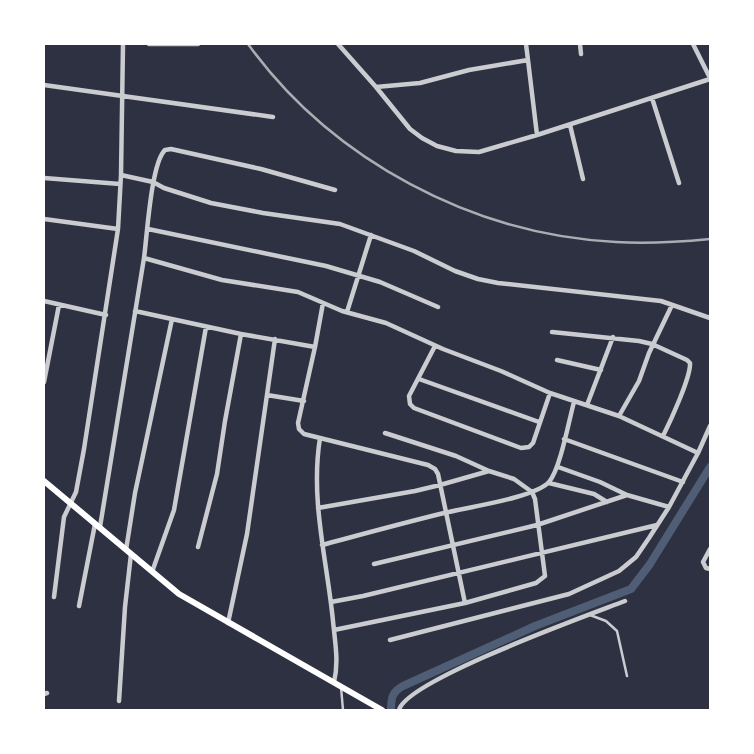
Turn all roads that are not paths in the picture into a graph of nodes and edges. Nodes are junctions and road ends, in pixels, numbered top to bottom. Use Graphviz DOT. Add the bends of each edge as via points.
graph roads {
  1 [pos="123,44"];
  2 [pos="150,44"];
  3 [pos="198,44"];
  4 [pos="338,44"];
  5 [pos="526,44"];
  6 [pos="580,44"];
  7 [pos="693,44"];
  8 [pos="581,54"];
  9 [pos="528,60"];
  10 [pos="710,79"];
  11 [pos="44,86"];
  12 [pos="376,87"];
  13 [pos="123,97"];
  14 [pos="652,98"];
  15 [pos="273,117"];
  16 [pos="570,125"];
  17 [pos="537,135"];
  18 [pos="121,175"];
  19 [pos="44,178"];
  20 [pos="582,179"];
  21 [pos="153,182"];
  22 [pos="679,183"];
  23 [pos="120,184"];
  24 [pos="334,190"];
  25 [pos="44,220"];
  26 [pos="118,229"];
  27 [pos="148,229"];
  28 [pos="371,235"];
  29 [pos="144,258"];
  30 [pos="358,276"];
  31 [pos="44,301"];
  32 [pos="323,303"];
  33 [pos="59,305"];
  34 [pos="672,305"];
  35 [pos="438,307"];
  36 [pos="135,311"];
  37 [pos="346,312"];
  38 [pos="106,315"];
  39 [pos="710,318"];
  40 [pos="172,319"];
  41 [pos="206,327"];
  42 [pos="552,332"];
  43 [pos="241,334"];
  44 [pos="613,337"];
  45 [pos="274,339"];
  46 [pos="652,344"];
  47 [pos="435,346"];
  48 [pos="315,347"];
  49 [pos="557,360"];
  50 [pos="601,370"];
  51 [pos="419,379"];
  52 [pos="44,382"];
  53 [pos="550,393"];
  54 [pos="267,395"];
  55 [pos="304,401"];
  56 [pos="574,402"];
  57 [pos="587,405"];
  58 [pos="619,416"];
  59 [pos="539,422"];
  60 [pos="710,426"];
  61 [pos="385,433"];
  62 [pos="663,436"];
  63 [pos="320,438"];
  64 [pos="564,439"];
  65 [pos="698,453"];
  66 [pos="558,467"];
  67 [pos="489,471"];
  68 [pos="44,481"];
  69 [pos="683,482"];
  70 [pos="549,483"];
  71 [pos="440,486"];
  72 [pos="532,492"];
  73 [pos="627,495"];
  74 [pos="607,502"];
  75 [pos="72,503"];
  76 [pos="669,507"];
  77 [pos="318,508"];
  78 [pos="446,512"];
  79 [pos="537,525"];
  80 [pos="657,525"];
  81 [pos="97,526"];
  82 [pos="452,544"];
  83 [pos="322,545"];
  84 [pos="198,546"];
  85 [pos="710,549"];
  86 [pos="128,552"];
  87 [pos="543,553"];
  88 [pos="374,564"];
  89 [pos="710,569"];
  90 [pos="152,572"];
  91 [pos="458,574"];
  92 [pos="54,597"];
  93 [pos="624,601"];
  94 [pos="331,602"];
  95 [pos="465,603"];
  96 [pos="79,606"];
  97 [pos="589,615"];
  98 [pos="228,623"];
  99 [pos="334,630"];
  100 [pos="390,640"];
  101 [pos="627,676"];
  102 [pos="334,682"];
  103 [pos="341,687"];
  104 [pos="119,701"];
  105 [pos="343,710"];
  106 [pos="382,710"];
  107 [pos="399,710"];
  1 -- 13 [label="street"];
  2 -- 3 [label="street"];
  4 -- 12 [label="street"];
  5 -- 9 [label="street"];
  6 -- 8 [label="street"];
  7 -- 10 [label="street"];
  9 -- 12 [label="street" via="469,70 420,83"];
  9 -- 17 [label="street"];
  10 -- 14 [label="street"];
  11 -- 13 [label="street"];
  12 -- 17 [label="street" via="410,129 438,146 479,152"];
  13 -- 15 [label="street"];
  13 -- 18 [label="street"];
  14 -- 16 [label="street"];
  14 -- 22 [label="street"];
  16 -- 17 [label="street"];
  16 -- 20 [label="street"];
  18 -- 21 [label="street"];
  18 -- 23 [label="street"];
  19 -- 23 [label="street"];
  21 -- 24 [label="street" via="162,152 172,149"];
  21 -- 27 [label="street"];
  21 -- 28 [label="street" via="210,203 340,224"];
  23 -- 26 [label="street"];
  25 -- 26 [label="street"];
  26 -- 38 [label="street"];
  27 -- 29 [label="street"];
  27 -- 30 [label="street" via="326,266"];
  28 -- 30 [label="street"];
  28 -- 34 [label="street" via="478,279 661,301"];
  29 -- 32 [label="street" via="222,280 298,292"];
  29 -- 36 [label="street"];
  30 -- 35 [label="street"];
  30 -- 37 [label="street"];
  31 -- 33 [label="street"];
  32 -- 37 [label="street"];
  32 -- 48 [label="street"];
  33 -- 38 [label="street"];
  33 -- 52 [label="street"];
  34 -- 39 [label="street"];
  34 -- 46 [label="street"];
  36 -- 40 [label="street"];
  36 -- 81 [label="street"];
  37 -- 47 [label="street" via="386,323"];
  38 -- 75 [label="street"];
  40 -- 41 [label="street"];
  40 -- 86 [label="street" via="135,493"];
  41 -- 43 [label="street"];
  41 -- 90 [label="street" via="174,510"];
  42 -- 44 [label="street"];
  43 -- 45 [label="street"];
  43 -- 84 [label="street" via="217,474"];
  44 -- 46 [label="street"];
  44 -- 50 [label="street"];
  45 -- 48 [label="street"];
  45 -- 54 [label="street"];
  46 -- 58 [label="street" via="639,381"];
  46 -- 62 [label="street" via="684,357 690,363"];
  47 -- 51 [label="street"];
  47 -- 53 [label="street"];
  48 -- 55 [label="street"];
  49 -- 50 [label="street"];
  50 -- 57 [label="street"];
  51 -- 59 [label="street"];
  51 -- 59 [label="street" via="409,396 411,406 521,448 530,447 533,443"];
  53 -- 56 [label="street"];
  53 -- 59 [label="street"];
  54 -- 55 [label="street"];
  54 -- 98 [label="street" via="246,534"];
  55 -- 63 [label="street" via="299,428 304,434"];
  56 -- 57 [label="street"];
  56 -- 64 [label="street"];
  57 -- 58 [label="street"];
  58 -- 62 [label="street"];
  60 -- 65 [label="street"];
  61 -- 67 [label="street" via="456,456"];
  62 -- 65 [label="street"];
  63 -- 71 [label="street" via="428,465 437,471"];
  63 -- 77 [label="street"];
  64 -- 66 [label="street"];
  64 -- 69 [label="street"];
  65 -- 69 [label="street"];
  66 -- 70 [label="street"];
  66 -- 73 [label="street"];
  67 -- 71 [label="street"];
  67 -- 72 [label="street" via="514,479"];
  68 -- 75 [label="main road"];
  69 -- 76 [label="street"];
  70 -- 72 [label="street"];
  70 -- 74 [label="street" via="594,494"];
  71 -- 77 [label="street"];
  71 -- 78 [label="street"];
  72 -- 78 [label="street"];
  72 -- 79 [label="street"];
  73 -- 74 [label="street"];
  73 -- 76 [label="street"];
  74 -- 79 [label="street"];
  75 -- 81 [label="main road"];
  75 -- 92 [label="street" via="64,517"];
  76 -- 80 [label="street"];
  77 -- 83 [label="street"];
  78 -- 82 [label="street"];
  78 -- 83 [label="street"];
  79 -- 82 [label="street"];
  79 -- 87 [label="street"];
  80 -- 87 [label="street"];
  80 -- 100 [label="street" via="636,557 619,572 604,579 569,594"];
  81 -- 86 [label="main road"];
  81 -- 96 [label="street"];
  82 -- 88 [label="street"];
  82 -- 91 [label="street"];
  83 -- 94 [label="street"];
  85 -- 89 [label="street" via="703,562"];
  86 -- 90 [label="main road"];
  86 -- 104 [label="street"];
  87 -- 91 [label="street"];
  87 -- 95 [label="street" via="546,572 543,579"];
  90 -- 98 [label="main road" via="179,594"];
  91 -- 94 [label="street"];
  91 -- 95 [label="street"];
  93 -- 97 [label="street"];
  94 -- 99 [label="street"];
  95 -- 99 [label="street"];
  97 -- 101 [label="lane" via="606,621 617,631"];
  97 -- 107 [label="street" via="520,641 446,676 413,694"];
  98 -- 102 [label="main road"];
  99 -- 102 [label="street" via="338,668"];
  102 -- 103 [label="main road"];
  103 -- 105 [label="lane"];
  103 -- 106 [label="main road"];
}
